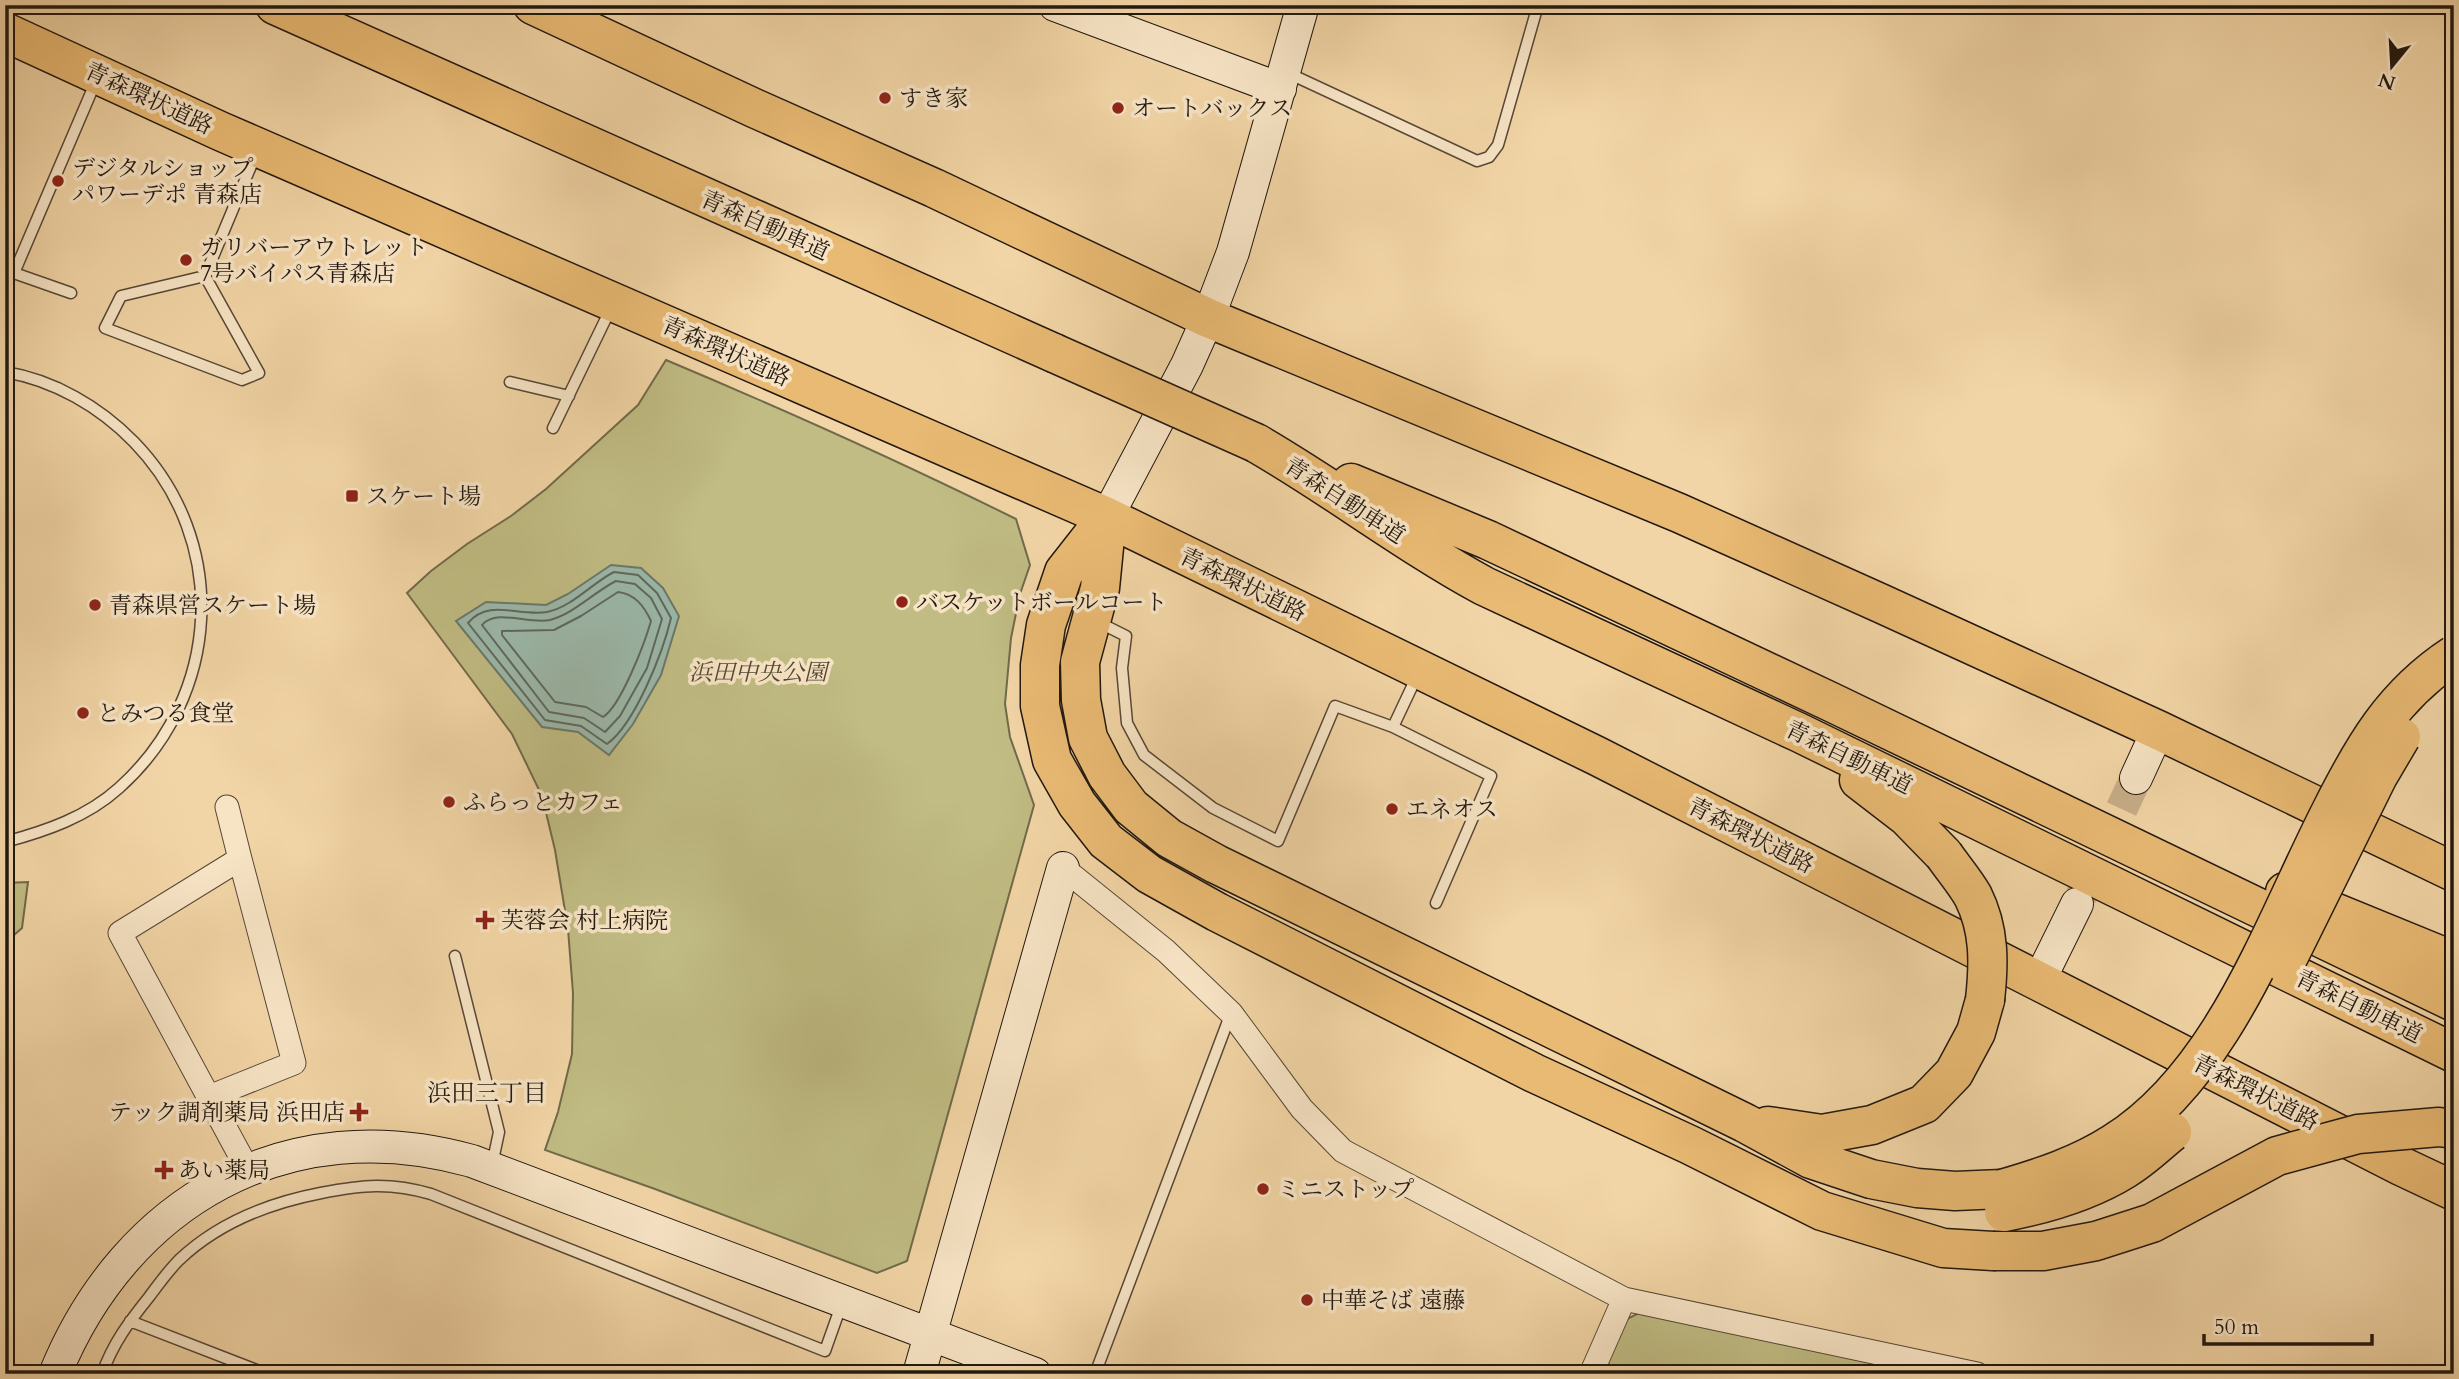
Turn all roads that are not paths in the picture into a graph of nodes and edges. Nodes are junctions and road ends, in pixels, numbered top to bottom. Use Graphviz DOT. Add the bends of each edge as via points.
graph roads {
  1 [pos="275,5"];
  2 [pos="533,5"];
  3 [pos="1304,5"];
  4 [pos="1538,5"];
  5 [pos="1070,8"];
  6 [pos="5,32"];
  7 [pos="99,75"];
  8 [pos="1283,80"];
  9 [pos="259,148"];
  10 [pos="205,276"];
  11 [pos="72,293"];
  12 [pos="614,303"];
  13 [pos="1209,318"];
  14 [pos="5,372"];
  15 [pos="510,382"];
  16 [pos="569,396"];
  17 [pos="553,428"];
  18 [pos="1256,443"];
  19 [pos="1107,517"];
  20 [pos="1092,619"];
  21 [pos="2454,655"];
  22 [pos="1420,670"];
  23 [pos="2454,683"];
  24 [pos="1831,702"];
  25 [pos="1393,727"];
  26 [pos="2158,730"];
  27 [pos="1800,733"];
  28 [pos="2136,778"];
  29 [pos="227,807"];
  30 [pos="5,842"];
  31 [pos="240,859"];
  32 [pos="1063,869"];
  33 [pos="2454,872"];
  34 [pos="1436,903"];
  35 [pos="2077,904"];
  36 [pos="455,956"];
  37 [pos="2454,961"];
  38 [pos="2039,981"];
  39 [pos="2454,1002"];
  40 [pos="1231,1013"];
  41 [pos="2454,1053"];
  42 [pos="209,1097"];
  43 [pos="1745,1123"];
  44 [pos="2454,1129"];
  45 [pos="1690,1145"];
  46 [pos="491,1167"];
  47 [pos="248,1170"];
  48 [pos="2454,1191"];
  49 [pos="2003,1200"];
  50 [pos="1624,1299"];
  51 [pos="843,1300"];
  52 [pos="130,1321"];
  53 [pos="930,1333"];
  54 [pos="1914,1367"];
  55 [pos="55,1374"];
  56 [pos="102,1374"];
  57 [pos="267,1374"];
  58 [pos="919,1374"];
  59 [pos="1035,1374"];
  60 [pos="1095,1374"];
  61 [pos="1591,1374"];
  62 [pos="1977,1374"];
  1 -- 18 [label="highway, 青森自動車道, bridge"];
  2 -- 13 [label="highway"];
  3 -- 8 [label="street"];
  4 -- 8 [label="lane" via="1498,145 1489,157 1477,161"];
  5 -- 8 [label="street"];
  6 -- 7 [label="highway, 青森環状道路"];
  7 -- 9 [label="highway, 青森環状道路"];
  7 -- 11 [label="lane" via="13,272"];
  8 -- 13 [label="street"];
  9 -- 10 [label="lane"];
  9 -- 12 [label="highway, 青森環状道路"];
  10 -- 10 [label="lane" via="121,296 105,328 242,380 259,373"];
  12 -- 16 [label="lane"];
  12 -- 19 [label="highway, 青森環状道路"];
  13 -- 19 [label="street"];
  13 -- 26 [label="highway" via="1679,513"];
  14 -- 30 [label="lane" via="49,384 87,403 121,428 150,458 188,527 202,603 199,645 189,686 172,724 148,759 118,789 84,813 46,831"];
  15 -- 16 [label="lane"];
  16 -- 17 [label="lane"];
  18 -- 24 [label="highway, 青森自動車道" via="1488,540"];
  18 -- 27 [label="highway, 青森自動車道" via="1436,560"];
  19 -- 20 [label="highway"];
  19 -- 22 [label="highway, 青森環状道路"];
  19 -- 45 [label="highway" via="1064,572 1046,625 1040,665 1041,706 1052,760 1077,804 1106,841 1149,874 1217,912 1534,1073"];
  20 -- 25 [label="lane" via="1126,636 1122,668 1127,723 1144,755 1213,808 1278,841 1335,706"];
  20 -- 43 [label="highway" via="1080,662 1088,738 1131,807 1169,838"];
  21 -- 49 [label="highway, bridge" via="2432,669 2370,737 2247,986 2210,1048 2166,1103 2115,1143"];
  22 -- 25 [label="lane"];
  22 -- 38 [label="highway, 青森環状道路"];
  23 -- 49 [label="highway, bridge" via="2396,743 2267,1002 2232,1059 2185,1121 2126,1168 2072,1195 2044,1204"];
  24 -- 37 [label="highway"];
  24 -- 39 [label="highway, 青森自動車道"];
  25 -- 34 [label="lane" via="1491,776"];
  26 -- 28 [label="street"];
  26 -- 33 [label="highway"];
  27 -- 41 [label="highway, 青森自動車道"];
  27 -- 43 [label="highway, bridge" via="1907,817 1944,855 1973,896 1989,962 1985,1000 1976,1032 1954,1073 1924,1104 1872,1125 1822,1134"];
  29 -- 31 [label="street"];
  31 -- 42 [label="street" via="294,1063"];
  31 -- 42 [label="street" via="120,933"];
  32 -- 40 [label="street" via="1166,951"];
  32 -- 53 [label="street"];
  35 -- 38 [label="street"];
  36 -- 46 [label="lane" via="499,1132"];
  38 -- 48 [label="highway, 青森環状道路"];
  40 -- 50 [label="street" via="1302,1109 1343,1151"];
  40 -- 60 [label="lane"];
  42 -- 47 [label="street"];
  43 -- 49 [label="highway" via="1811,1159 1871,1179"];
  44 -- 45 [label="highway, bridge" via="2358,1134 2277,1156 2152,1223 2096,1241 2043,1251 1943,1248 1822,1211"];
  45 -- 49 [label="highway" via="1844,1198 1901,1211"];
  46 -- 47 [label="street" via="422,1149 368,1146 307,1152"];
  46 -- 51 [label="street"];
  47 -- 55 [label="street" via="170,1215 126,1255 81,1318"];
  50 -- 54 [label="street"];
  50 -- 61 [label="street"];
  51 -- 52 [label="lane" via="825,1350 431,1194 404,1186 356,1186 283,1202 214,1232 176,1262"];
  51 -- 53 [label="street"];
  52 -- 56 [label="lane" via="111,1349"];
  52 -- 57 [label="lane"];
  53 -- 58 [label="street"];
  53 -- 59 [label="street"];
  54 -- 62 [label="street"];
}
